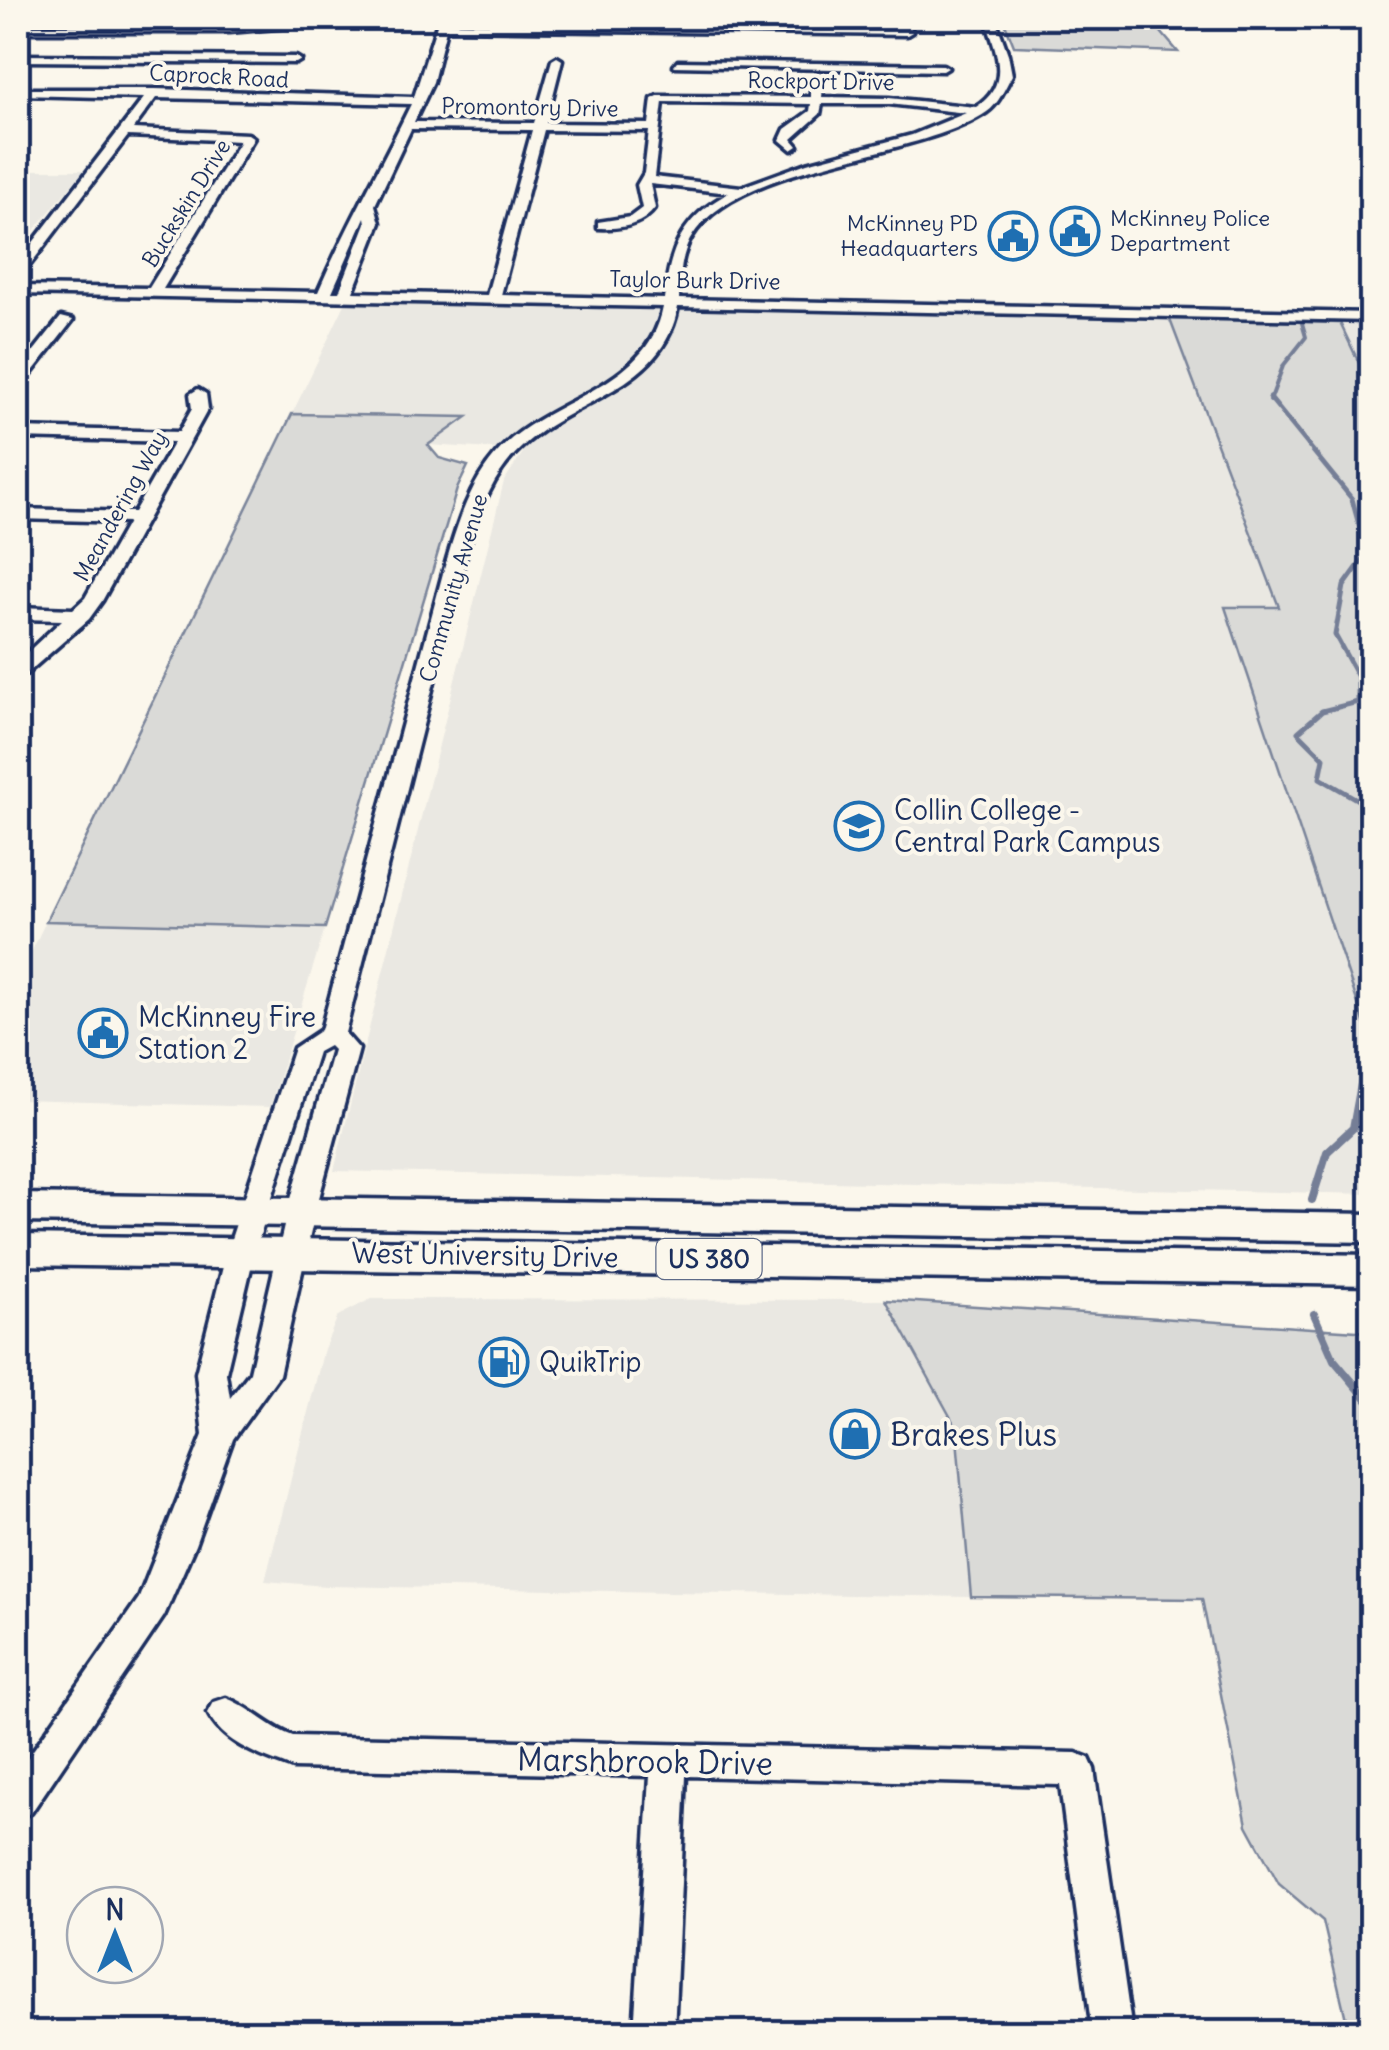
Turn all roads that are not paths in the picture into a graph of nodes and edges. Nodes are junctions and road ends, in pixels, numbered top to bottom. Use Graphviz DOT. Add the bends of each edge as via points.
graph roads {
  1 [pos="776,18"];
  2 [pos="990,18"];
  3 [pos="302,20"];
  4 [pos="904,20"];
  5 [pos="443,22"];
  6 [pos="653,23"];
  7 [pos="18,29"];
  8 [pos="777,31"];
  9 [pos="302,49"];
  10 [pos="18,58"];
  11 [pos="556,60"];
  12 [pos="678,64"];
  13 [pos="814,66"];
  14 [pos="943,68"];
  15 [pos="288,73"];
  16 [pos="280,86"];
  17 [pos="154,92"];
  18 [pos="20,94"];
  19 [pos="272,100"];
  20 [pos="818,100"];
  21 [pos="419,101"];
  22 [pos="982,111"];
  23 [pos="405,126"];
  24 [pos="539,127"];
  25 [pos="655,128"];
  26 [pos="125,132"];
  27 [pos="792,146"];
  28 [pos="646,180"];
  29 [pos="736,190"];
  30 [pos="369,206"];
  31 [pos="603,225"];
  32 [pos="18,271"];
  33 [pos="18,290"];
  34 [pos="154,292"];
  35 [pos="323,296"];
  36 [pos="345,296"];
  37 [pos="493,300"];
  38 [pos="673,302"];
  39 [pos="1372,317"];
  40 [pos="66,320"];
  41 [pos="18,381"];
  42 [pos="198,394"];
  43 [pos="18,434"];
  44 [pos="185,437"];
  45 [pos="18,514"];
  46 [pos="140,517"];
  47 [pos="18,613"];
  48 [pos="82,614"];
  49 [pos="18,670"];
  50 [pos="332,1034"];
  51 [pos="18,1208"];
  52 [pos="1372,1228"];
  53 [pos="248,1232"];
  54 [pos="297,1232"];
  55 [pos="18,1250"];
  56 [pos="1372,1270"];
  57 [pos="219,1435"];
  58 [pos="226,1713"];
  59 [pos="668,1762"];
  60 [pos="18,1800"];
  61 [pos="654,2032"];
  62 [pos="1112,2032"];
  1 -- 8 [label="street"];
  2 -- 22 [label="street" via="1007,70 1003,88"];
  3 -- 7 [label="street" via="230,29"];
  3 -- 9 [label="street" via="311,28"];
  4 -- 8 [label="street" via="907,32"];
  5 -- 6 [label="street"];
  5 -- 21 [label="street"];
  6 -- 8 [label="street"];
  9 -- 10 [label="street"];
  9 -- 15 [label="street"];
  11 -- 24 [label="street"];
  12 -- 13 [label="street"];
  13 -- 14 [label="street"];
  13 -- 20 [label="street"];
  16 -- 19 [label="street"];
  17 -- 18 [label="street, Caprock Road"];
  17 -- 19 [label="street, Caprock Road"];
  17 -- 26 [label="street"];
  19 -- 21 [label="street, Caprock Road"];
  20 -- 22 [label="street, Rockport Drive"];
  20 -- 25 [label="street, Rockport Drive" via="658,99"];
  20 -- 27 [label="street" via="816,112 789,132"];
  21 -- 23 [label="street"];
  22 -- 29 [label="street, Community Avenue" via="928,136 783,171"];
  23 -- 24 [label="street, Promontory Drive"];
  23 -- 30 [label="street"];
  24 -- 25 [label="street, Promontory Drive"];
  24 -- 37 [label="street"];
  25 -- 28 [label="street"];
  26 -- 32 [label="street"];
  26 -- 34 [label="street, Buckskin Drive" via="248,138"];
  28 -- 29 [label="street"];
  28 -- 31 [label="street" via="644,216"];
  29 -- 38 [label="street, Community Avenue" via="686,234"];
  30 -- 35 [label="street" via="356,219"];
  30 -- 36 [label="street" via="373,223"];
  33 -- 34 [label="street, Taylor Burk Drive"];
  34 -- 35 [label="street, Taylor Burk Drive"];
  35 -- 36 [label="street, Taylor Burk Drive"];
  36 -- 37 [label="street, Taylor Burk Drive"];
  37 -- 38 [label="street, Taylor Burk Drive"];
  38 -- 39 [label="street, Taylor Burk Drive"];
  38 -- 50 [label="street, Community Avenue" via="662,339 644,361 527,432 483,486"];
  40 -- 41 [label="street"];
  42 -- 44 [label="street, Meandering Way" via="200,410"];
  43 -- 44 [label="street"];
  44 -- 46 [label="street, Meandering Way"];
  45 -- 46 [label="street"];
  46 -- 48 [label="street, Meandering Way"];
  47 -- 48 [label="street"];
  48 -- 49 [label="street, Meandering Way"];
  50 -- 53 [label="street, Community Avenue" via="307,1048"];
  50 -- 54 [label="street, Community Avenue" via="346,1049"];
  51 -- 53 [label="highway, West University Drive / US 380"];
  52 -- 54 [label="highway, West University Drive / US 380"];
  53 -- 54 [label="highway, West University Drive / US 380"];
  53 -- 55 [label="highway, West University Drive / US 380"];
  53 -- 57 [label="street, Community Avenue" via="212,1373"];
  54 -- 56 [label="highway, West University Drive / US 380"];
  54 -- 57 [label="street, Community Avenue" via="264,1376"];
  57 -- 60 [label="street, Community Avenue" via="152,1606"];
  58 -- 59 [label="street, Marshbrook Drive" via="258,1739 293,1752"];
  59 -- 61 [label="street"];
  59 -- 62 [label="street, Marshbrook Drive" via="1076,1769"];
}
